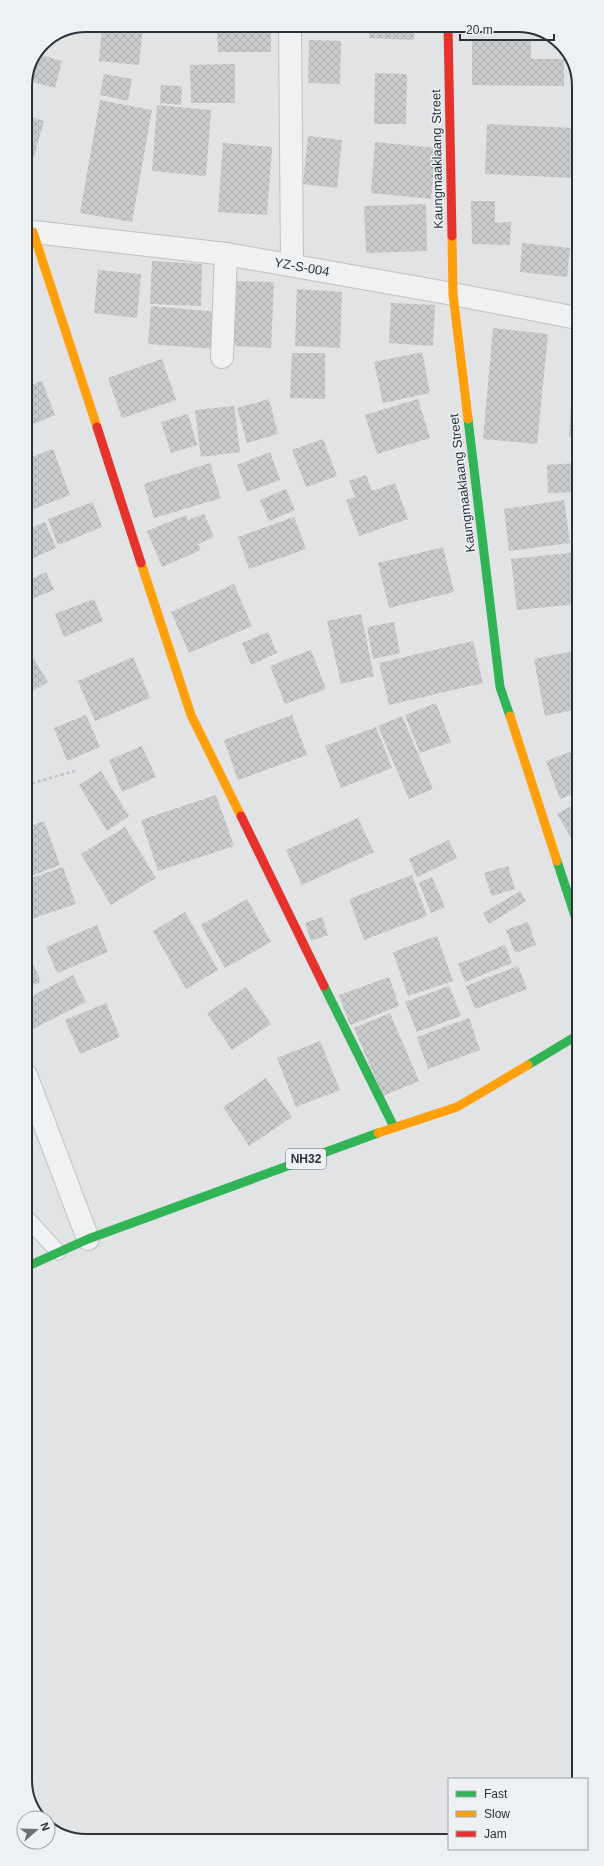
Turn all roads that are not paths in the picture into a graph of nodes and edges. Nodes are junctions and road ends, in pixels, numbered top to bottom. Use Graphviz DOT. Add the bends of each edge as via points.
graph roads {
  1 [pos="290,32"];
  2 [pos="448,32"];
  3 [pos="32,231"];
  4 [pos="32,240"];
  5 [pos="226,254"];
  6 [pos="292,265"];
  7 [pos="453,294"];
  8 [pos="572,317"];
  9 [pos="222,357"];
  10 [pos="572,907"];
  11 [pos="572,1039"];
  12 [pos="32,1092"];
  13 [pos="394,1127"];
  14 [pos="32,1224"];
  15 [pos="88,1238"];
  16 [pos="58,1252"];
  17 [pos="32,1264"];
  1 -- 6 [label="street"];
  2 -- 7 [label="main road, Kaungmaaklaang Street"];
  3 -- 5 [label="street, YZ-S-004"];
  4 -- 13 [label="main road" via="191,716"];
  5 -- 6 [label="street, YZ-S-004"];
  5 -- 9 [label="street"];
  6 -- 7 [label="street, YZ-S-004"];
  7 -- 8 [label="street, YZ-S-004"];
  7 -- 10 [label="main road, Kaungmaaklaang Street" via="500,687"];
  11 -- 13 [label="main road, NH32" via="457,1107"];
  12 -- 15 [label="street"];
  13 -- 15 [label="main road, NH32"];
  14 -- 16 [label="lane"];
  15 -- 16 [label="main road, NH32"];
  16 -- 17 [label="main road, NH32"];
}
